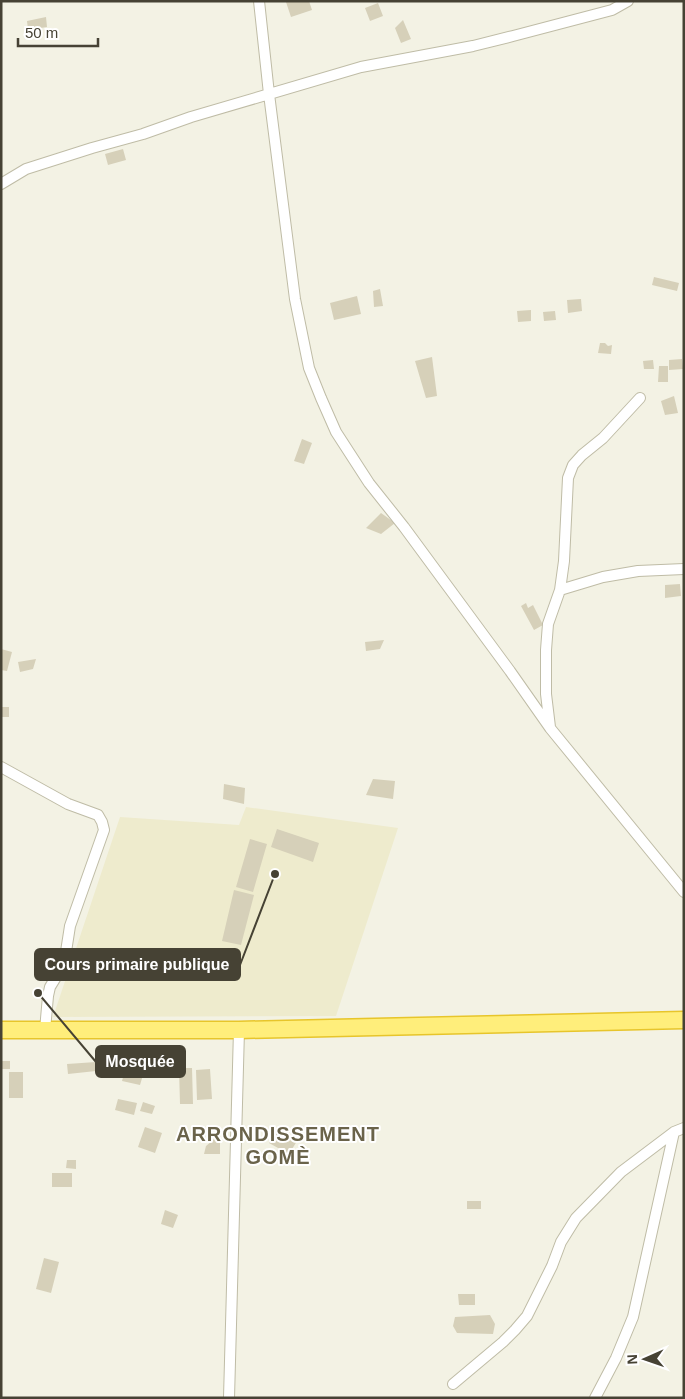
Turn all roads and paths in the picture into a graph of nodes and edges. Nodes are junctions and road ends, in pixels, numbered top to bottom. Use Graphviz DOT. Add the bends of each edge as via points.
graph roads {
  1 [pos="259,1"];
  2 [pos="628,1"];
  3 [pos="269,94"];
  4 [pos="1,184"];
  5 [pos="640,398"];
  6 [pos="684,569"];
  7 [pos="560,590"];
  8 [pos="550,728"];
  9 [pos="1,767"];
  10 [pos="684,892"];
  11 [pos="684,1020"];
  12 [pos="1,1030"];
  13 [pos="45,1030"];
  14 [pos="239,1030"];
  15 [pos="684,1128"];
  16 [pos="674,1132"];
  17 [pos="453,1384"];
  18 [pos="229,1398"];
  19 [pos="595,1398"];
  1 -- 3 [label="street"];
  2 -- 3 [label="street" via="612,10 513,36 361,67"];
  3 -- 4 [label="street" via="26,169"];
  3 -- 8 [label="street" via="295,300 309,368 336,432 369,483"];
  5 -- 7 [label="street" via="573,465 568,478"];
  6 -- 7 [label="street" via="638,571"];
  7 -- 8 [label="street" via="548,624 546,650"];
  8 -- 10 [label="street"];
  9 -- 13 [label="street" via="68,804 98,815 104,830 70,926 65,958 50,987"];
  11 -- 14 [label="highway"];
  12 -- 13 [label="highway"];
  13 -- 14 [label="highway"];
  14 -- 18 [label="street"];
  15 -- 16 [label="street"];
  16 -- 17 [label="street" via="622,1172 576,1218 561,1242 527,1316"];
  16 -- 19 [label="street" via="632,1317"];
}
